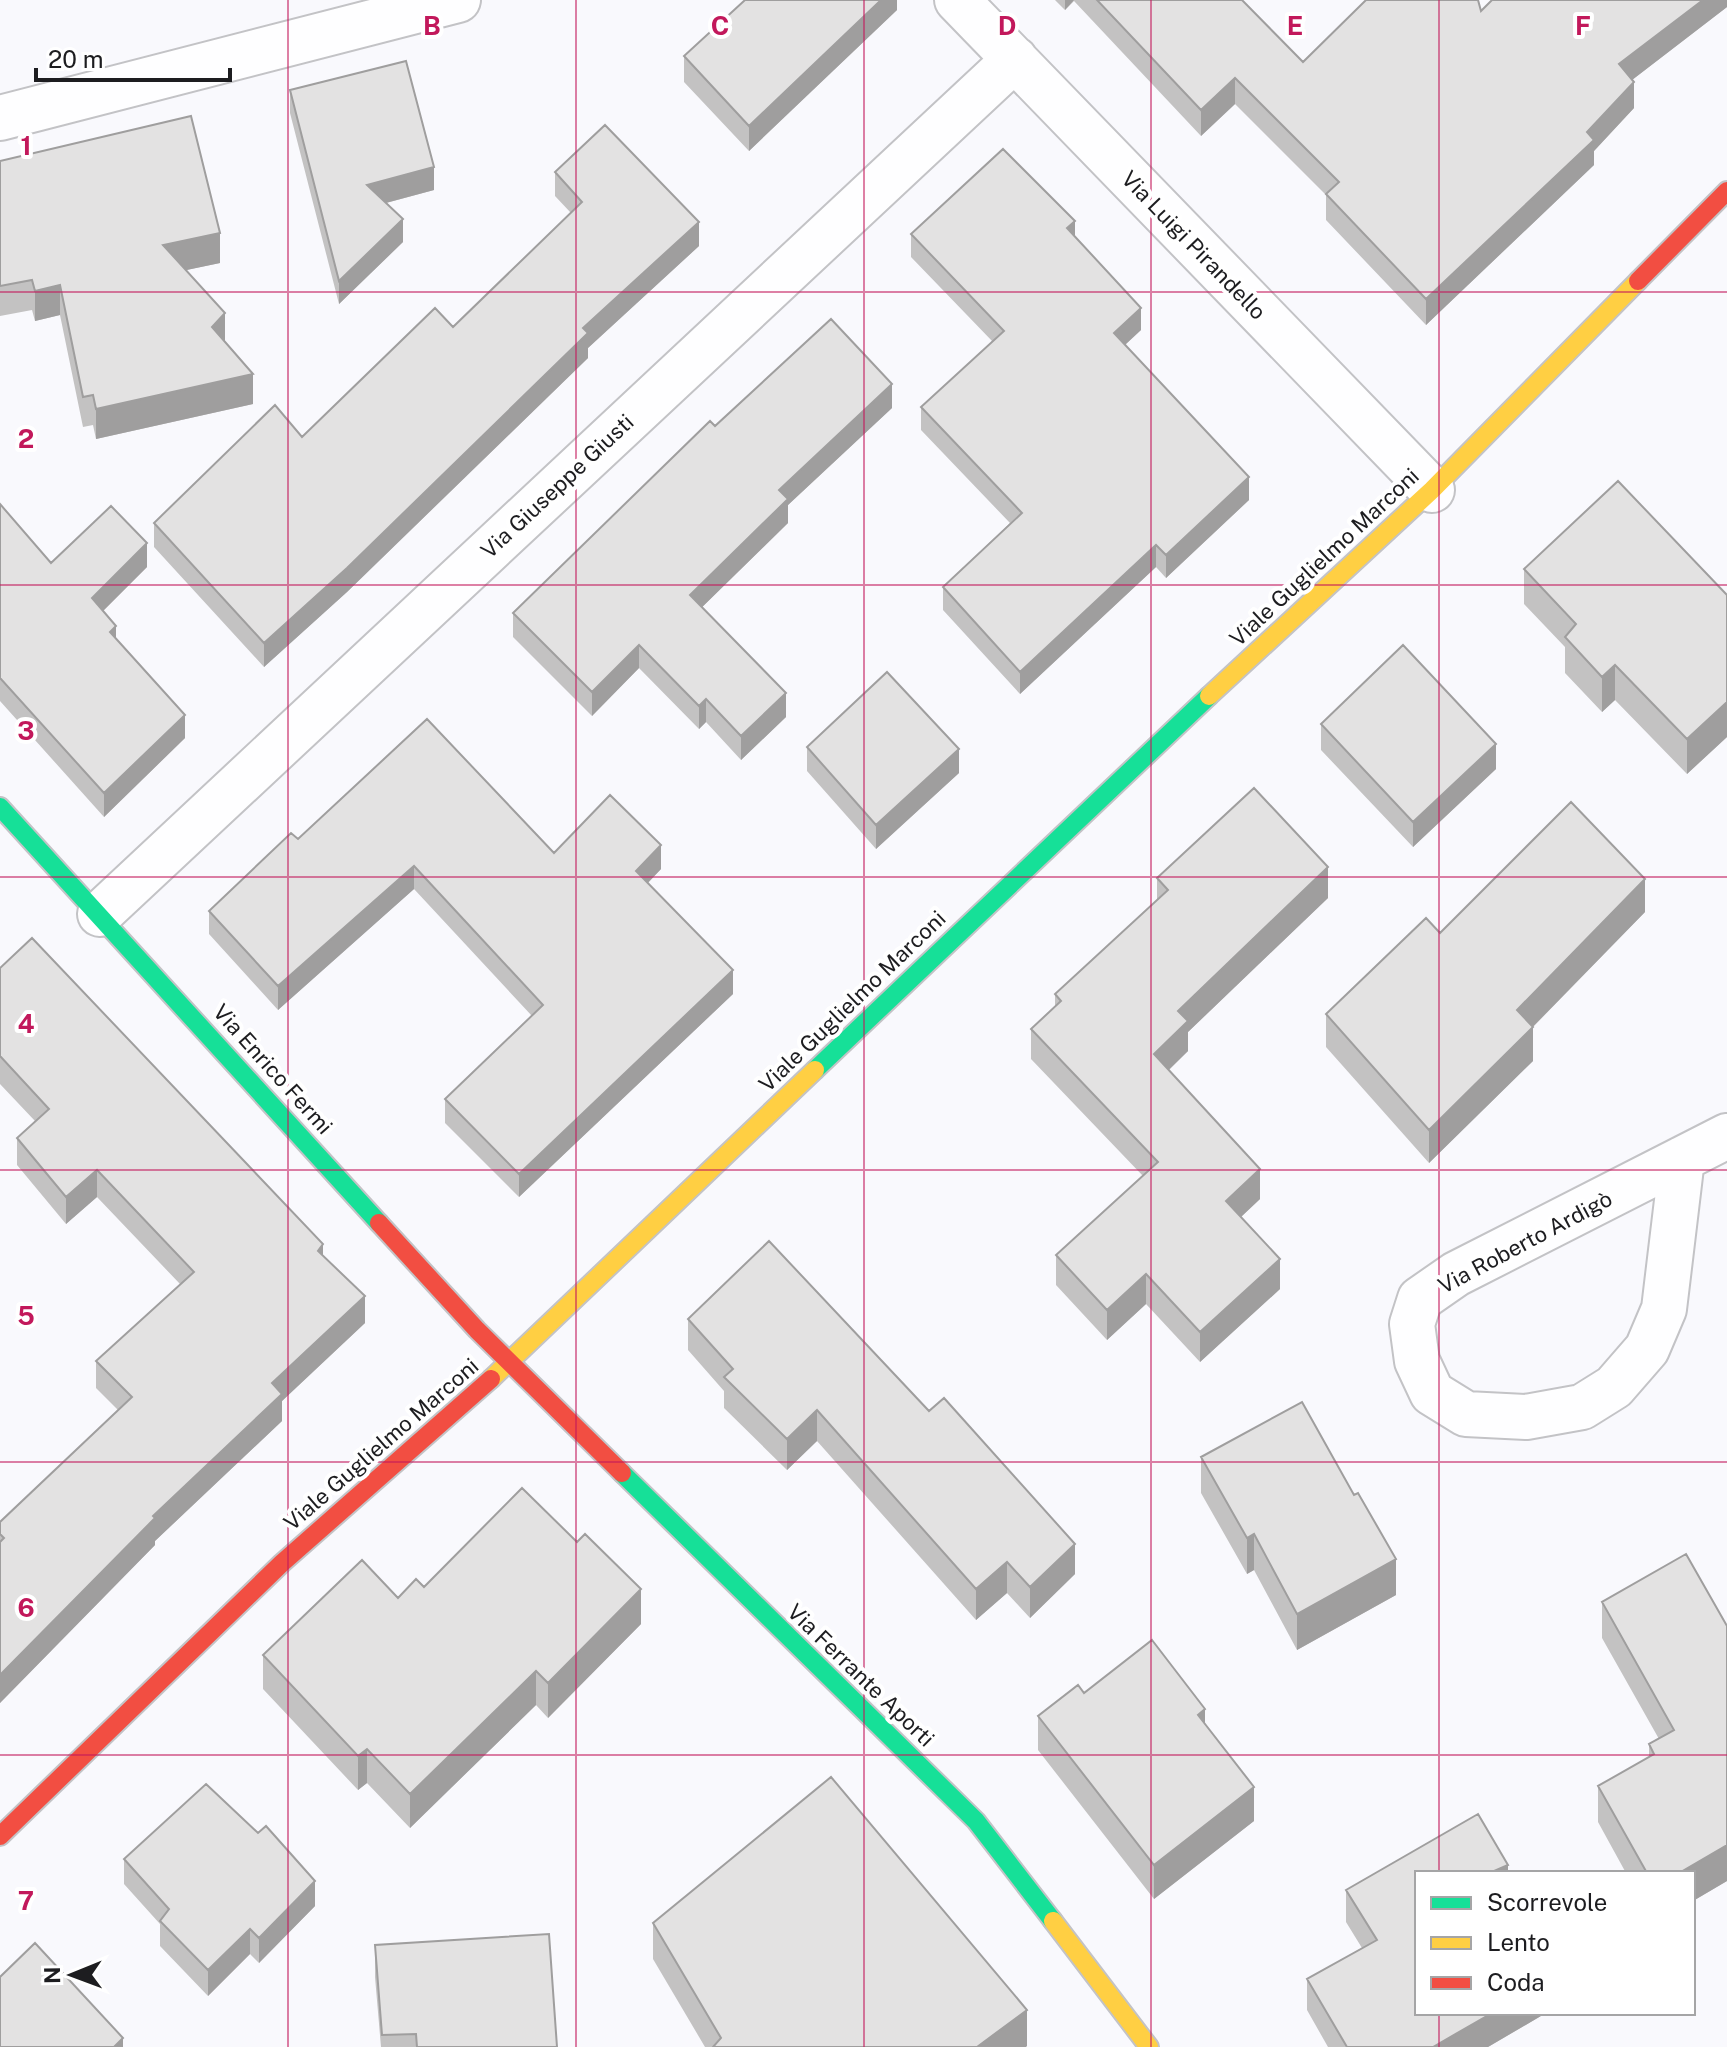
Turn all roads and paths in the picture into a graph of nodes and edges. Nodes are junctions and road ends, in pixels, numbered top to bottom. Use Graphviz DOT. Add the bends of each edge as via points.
graph roads {
  1 [pos="458,0"];
  2 [pos="957,0"];
  3 [pos="1015,59"];
  4 [pos="0,118"];
  5 [pos="1727,191"];
  6 [pos="1432,490"];
  7 [pos="0,807"];
  8 [pos="100,914"];
  9 [pos="1727,1136"];
  10 [pos="1682,1159"];
  11 [pos="510,1363"];
  12 [pos="0,1836"];
  13 [pos="1148,2047"];
  1 -- 4 [label="street"];
  2 -- 3 [label="street, Via Luigi Pirandello"];
  3 -- 6 [label="street, Via Luigi Pirandello"];
  3 -- 8 [label="street, Via Giuseppe Giusti"];
  5 -- 6 [label="street, Viale Guglielmo Marconi"];
  6 -- 11 [label="street, Viale Guglielmo Marconi" via="1100,796"];
  7 -- 8 [label="street, Via Enrico Fermi"];
  8 -- 11 [label="street, Via Enrico Fermi"];
  9 -- 10 [label="street, Via Roberto Ardigò"];
  10 -- 10 [label="street, Via Roberto Ardigò" via="1456,1274 1420,1299 1412,1324 1417,1361 1432,1393 1466,1414 1526,1417 1582,1407 1614,1387 1647,1349 1664,1309"];
  11 -- 12 [label="street, Viale Guglielmo Marconi" via="282,1563"];
  11 -- 13 [label="street, Via Ferrante Aporti" via="976,1821"];
}
